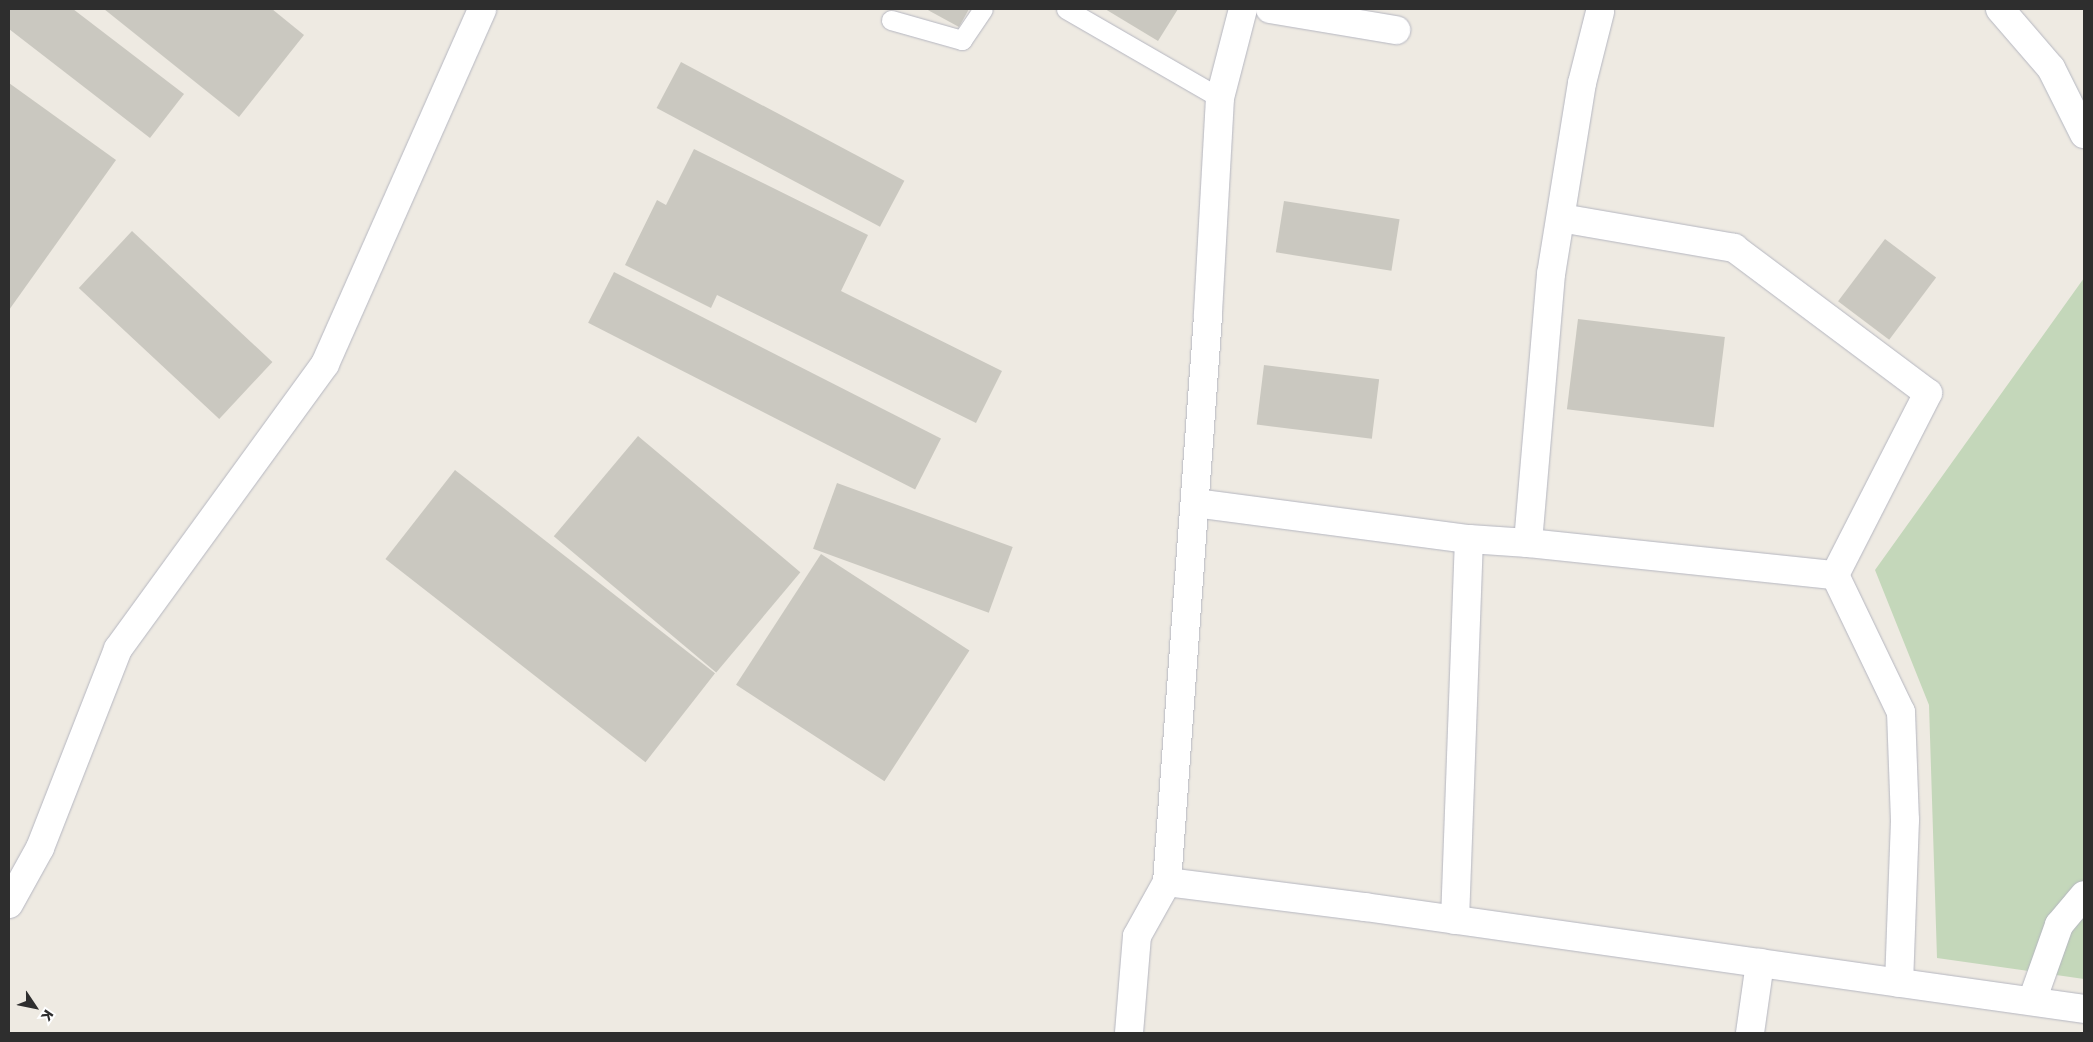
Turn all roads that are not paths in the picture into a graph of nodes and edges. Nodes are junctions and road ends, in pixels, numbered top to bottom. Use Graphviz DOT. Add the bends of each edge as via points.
graph roads {
  1 [pos="482,9"];
  2 [pos="983,9"];
  3 [pos="1066,9"];
  4 [pos="1242,9"];
  5 [pos="1270,9"];
  6 [pos="2000,9"];
  7 [pos="1600,12"];
  8 [pos="891,20"];
  9 [pos="1396,30"];
  10 [pos="1220,98"];
  11 [pos="2084,134"];
  12 [pos="1561,218"];
  13 [pos="1195,503"];
  14 [pos="1469,539"];
  15 [pos="1528,544"];
  16 [pos="1836,575"];
  17 [pos="1167,882"];
  18 [pos="2084,895"];
  19 [pos="9,904"];
  20 [pos="1455,920"];
  21 [pos="1760,963"];
  22 [pos="1899,983"];
  23 [pos="2032,1002"];
  24 [pos="2084,1009"];
  25 [pos="1129,1033"];
  26 [pos="1750,1033"];
  1 -- 19 [label="street" via="325,364 118,648 40,848"];
  2 -- 8 [label="lane" via="962,40"];
  3 -- 10 [label="lane"];
  4 -- 10 [label="street"];
  5 -- 9 [label="street"];
  6 -- 11 [label="street" via="2051,68"];
  7 -- 12 [label="street" via="1582,83"];
  10 -- 13 [label="street"];
  12 -- 15 [label="street" via="1551,274"];
  12 -- 16 [label="street" via="1734,248 1928,393"];
  13 -- 14 [label="street"];
  13 -- 17 [label="street"];
  14 -- 15 [label="street"];
  14 -- 20 [label="street"];
  15 -- 16 [label="street"];
  16 -- 22 [label="street" via="1901,712 1905,820"];
  17 -- 20 [label="street"];
  17 -- 25 [label="street" via="1137,936"];
  18 -- 23 [label="street" via="2059,925"];
  20 -- 21 [label="street"];
  21 -- 22 [label="street"];
  21 -- 26 [label="street"];
  22 -- 23 [label="street"];
  23 -- 24 [label="street"];
}
